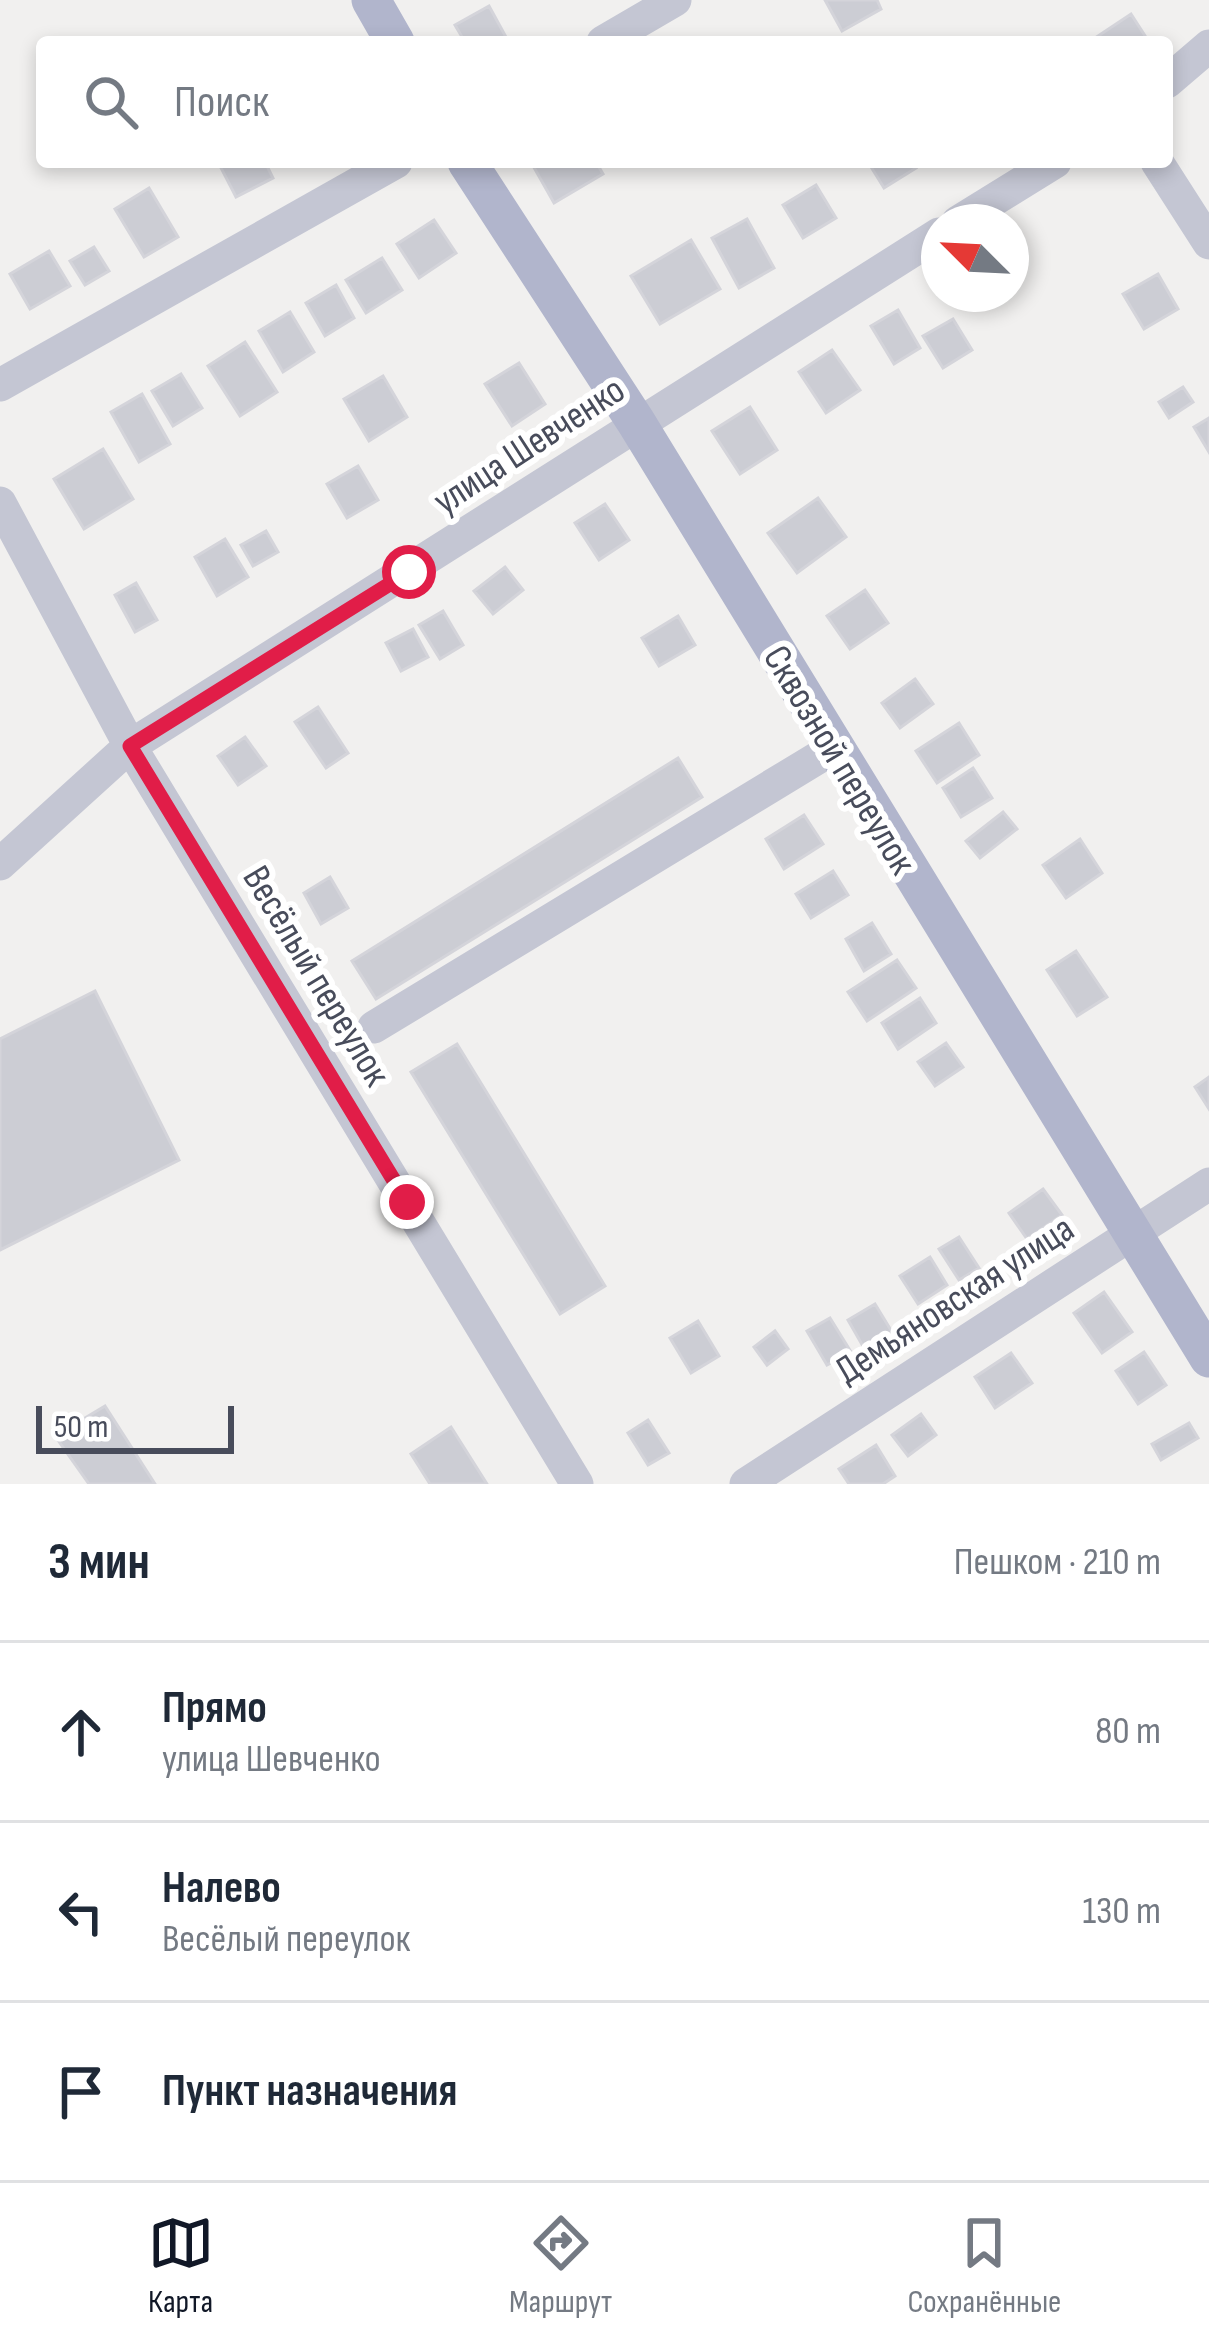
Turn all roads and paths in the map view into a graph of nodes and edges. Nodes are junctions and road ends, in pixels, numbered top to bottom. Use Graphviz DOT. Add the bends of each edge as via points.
graph roads {
  1 [pos="371,0"];
  2 [pos="675,0"];
  3 [pos="392,36"];
  4 [pos="613,36"];
  5 [pos="1209,46"];
  6 [pos="1173,77"];
  7 [pos="385,168"];
  8 [pos="471,168"];
  9 [pos="1045,168"];
  10 [pos="1161,168"];
  11 [pos="987,204"];
  12 [pos="1209,243"];
  13 [pos="921,245"];
  14 [pos="0,385"];
  15 [pos="636,422"];
  16 [pos="0,503"];
  17 [pos="130,746"];
  18 [pos="834,748"];
  19 [pos="0,864"];
  20 [pos="374,1027"];
  21 [pos="1209,1184"];
  22 [pos="1130,1234"];
  23 [pos="1209,1358"];
  24 [pos="577,1484"];
  25 [pos="746,1484"];
  1 -- 3 [label="main road"];
  2 -- 4 [label="street"];
  5 -- 6 [label="street"];
  7 -- 14 [label="street"];
  8 -- 15 [label="main road, Сквозной переулок"];
  9 -- 11 [label="street"];
  10 -- 12 [label="street"];
  13 -- 15 [label="street, улица Шевченко"];
  15 -- 17 [label="street, улица Шевченко"];
  15 -- 18 [label="main road, Сквозной переулок"];
  16 -- 17 [label="street, Весёлый переулок"];
  17 -- 19 [label="street, улица Шевченко"];
  17 -- 24 [label="street, Весёлый переулок"];
  18 -- 20 [label="street"];
  18 -- 22 [label="main road, Сквозной переулок"];
  21 -- 22 [label="street, Демьяновская улица"];
  22 -- 23 [label="main road, Сквозной переулок"];
  22 -- 25 [label="street, Демьяновская улица"];
}
